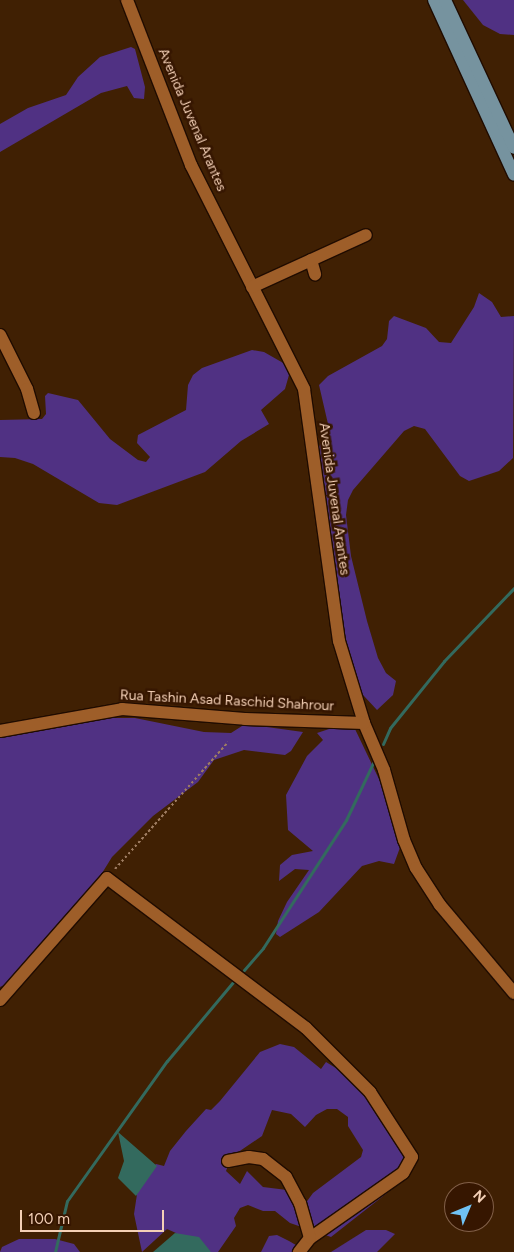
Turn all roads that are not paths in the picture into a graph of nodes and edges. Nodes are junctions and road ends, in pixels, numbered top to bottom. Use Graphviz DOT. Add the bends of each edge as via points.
graph roads {
  1 [pos="127,0"];
  2 [pos="434,0"];
  3 [pos="445,0"];
  4 [pos="514,148"];
  5 [pos="514,175"];
  6 [pos="366,235"];
  7 [pos="311,260"];
  8 [pos="316,274"];
  9 [pos="252,287"];
  10 [pos="0,335"];
  11 [pos="34,413"];
  12 [pos="364,723"];
  13 [pos="0,731"];
  14 [pos="514,993"];
  15 [pos="0,1000"];
  16 [pos="228,1161"];
  17 [pos="310,1238"];
  18 [pos="299,1252"];
  1 -- 9 [label="street, Avenida Juvenal Arantes" via="191,165"];
  2 -- 5 [label="main road"];
  3 -- 4 [label="main road"];
  6 -- 7 [label="street"];
  7 -- 8 [label="street"];
  7 -- 9 [label="street"];
  9 -- 12 [label="street, Avenida Juvenal Arantes" via="304,389 339,640"];
  10 -- 11 [label="street" via="27,389"];
  12 -- 13 [label="street, Rua Tashin Asad Raschid Shahrour" via="246,719 122,709"];
  12 -- 14 [label="street, Avenida Juvenal Arantes" via="375,744 404,840 416,868 457,928"];
  15 -- 17 [label="street" via="107,878 327,1046 370,1092 410,1150 411,1164 403,1174"];
  16 -- 17 [label="street" via="249,1156 263,1159 286,1177 300,1203"];
  17 -- 18 [label="street"];
}
